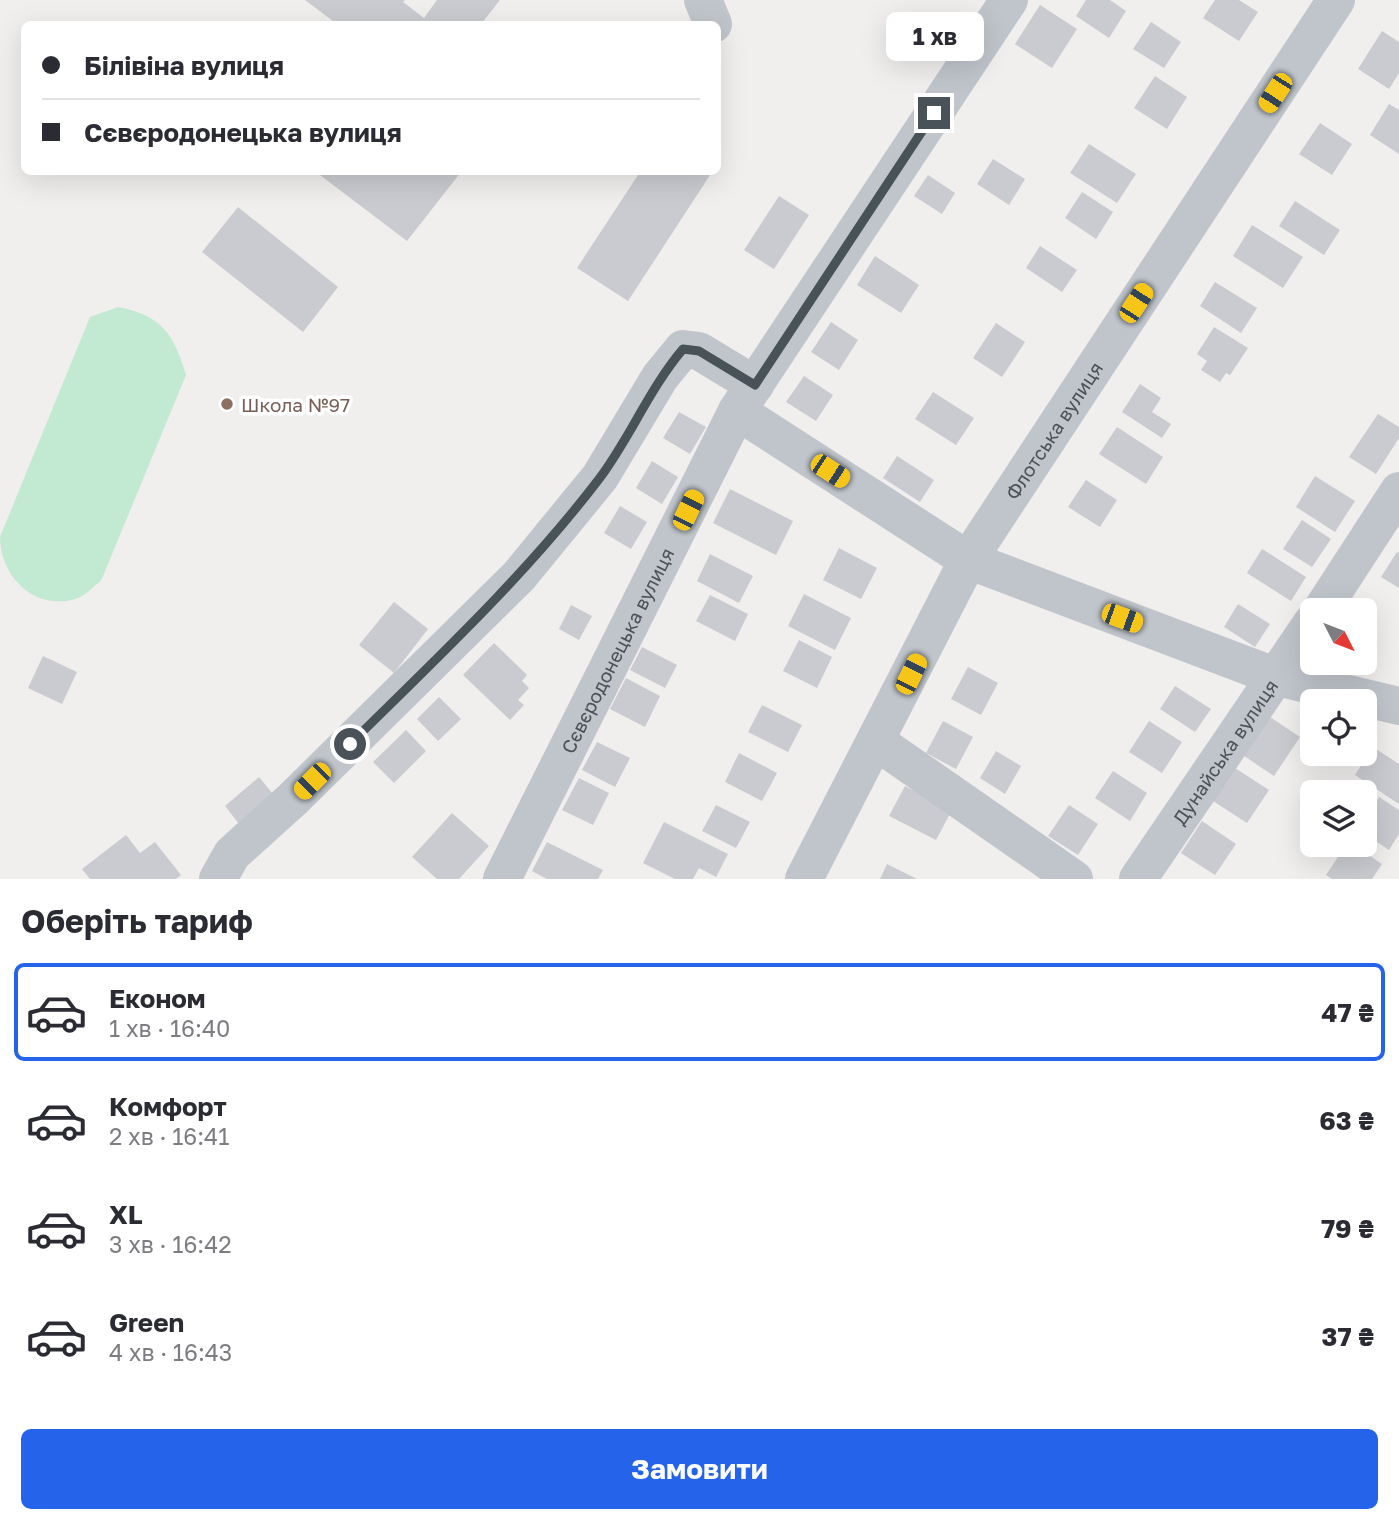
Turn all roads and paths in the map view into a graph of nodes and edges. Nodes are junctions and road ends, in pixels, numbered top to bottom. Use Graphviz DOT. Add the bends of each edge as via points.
graph roads {
  1 [pos="703,0"];
  2 [pos="1009,0"];
  3 [pos="1336,0"];
  4 [pos="712,21"];
  5 [pos="746,398"];
  6 [pos="1399,491"];
  7 [pos="968,560"];
  8 [pos="1329,598"];
  9 [pos="1300,642"];
  10 [pos="1278,677"];
  11 [pos="1399,706"];
  12 [pos="877,742"];
  13 [pos="218,879"];
  14 [pos="502,879"];
  15 [pos="804,879"];
  16 [pos="1074,879"];
  17 [pos="1138,879"];
  1 -- 4 [label="street"];
  2 -- 5 [label="street, Сєвєродонецька вулиця"];
  3 -- 7 [label="street, Флотська вулиця"];
  5 -- 7 [label="street"];
  5 -- 13 [label="street" via="699,351 683,349 660,377 600,477 519,576 232,854"];
  5 -- 14 [label="street, Сєвєродонецька вулиця"];
  6 -- 8 [label="street"];
  7 -- 10 [label="street"];
  7 -- 12 [label="street, Флотська вулиця"];
  9 -- 10 [label="street, Дунайська вулиця"];
  10 -- 11 [label="street"];
  10 -- 17 [label="street, Дунайська вулиця"];
  12 -- 15 [label="street, Флотська вулиця"];
  12 -- 16 [label="street"];
}
